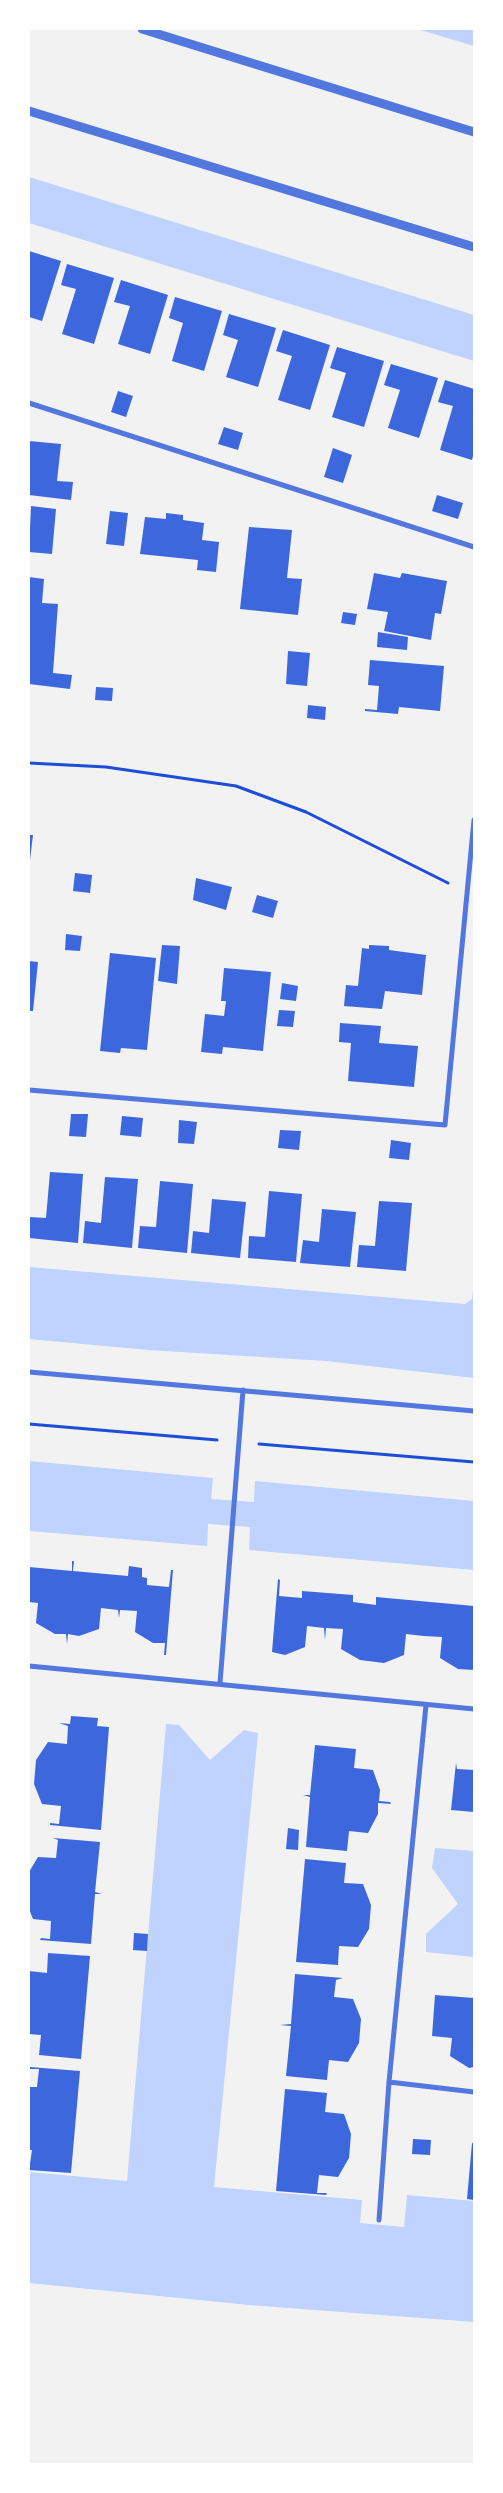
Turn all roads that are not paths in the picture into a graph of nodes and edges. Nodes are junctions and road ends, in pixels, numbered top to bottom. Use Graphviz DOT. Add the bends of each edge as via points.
graph roads {
  1 [pos="142,29"];
  2 [pos="29,111"];
  3 [pos="474,132"];
  4 [pos="474,247"];
  5 [pos="29,403"];
  6 [pos="474,547"];
  7 [pos="474,820"];
  8 [pos="29,1090"];
  9 [pos="29,1372"];
  10 [pos="243,1390"];
  11 [pos="474,1410"];
  12 [pos="29,1666"];
  13 [pos="220,1683"];
  14 [pos="426,1705"];
  15 [pos="474,1709"];
  16 [pos="389,2082"];
  17 [pos="474,2092"];
  18 [pos="379,2220"];
  1 -- 3 [label="street"];
  2 -- 4 [label="street"];
  5 -- 6 [label="street"];
  7 -- 8 [label="street" via="445,1125"];
  9 -- 10 [label="street"];
  10 -- 11 [label="street"];
  10 -- 13 [label="street"];
  12 -- 13 [label="street"];
  13 -- 14 [label="street"];
  14 -- 15 [label="street"];
  14 -- 16 [label="street"];
  16 -- 17 [label="street"];
  16 -- 18 [label="street"];
}
